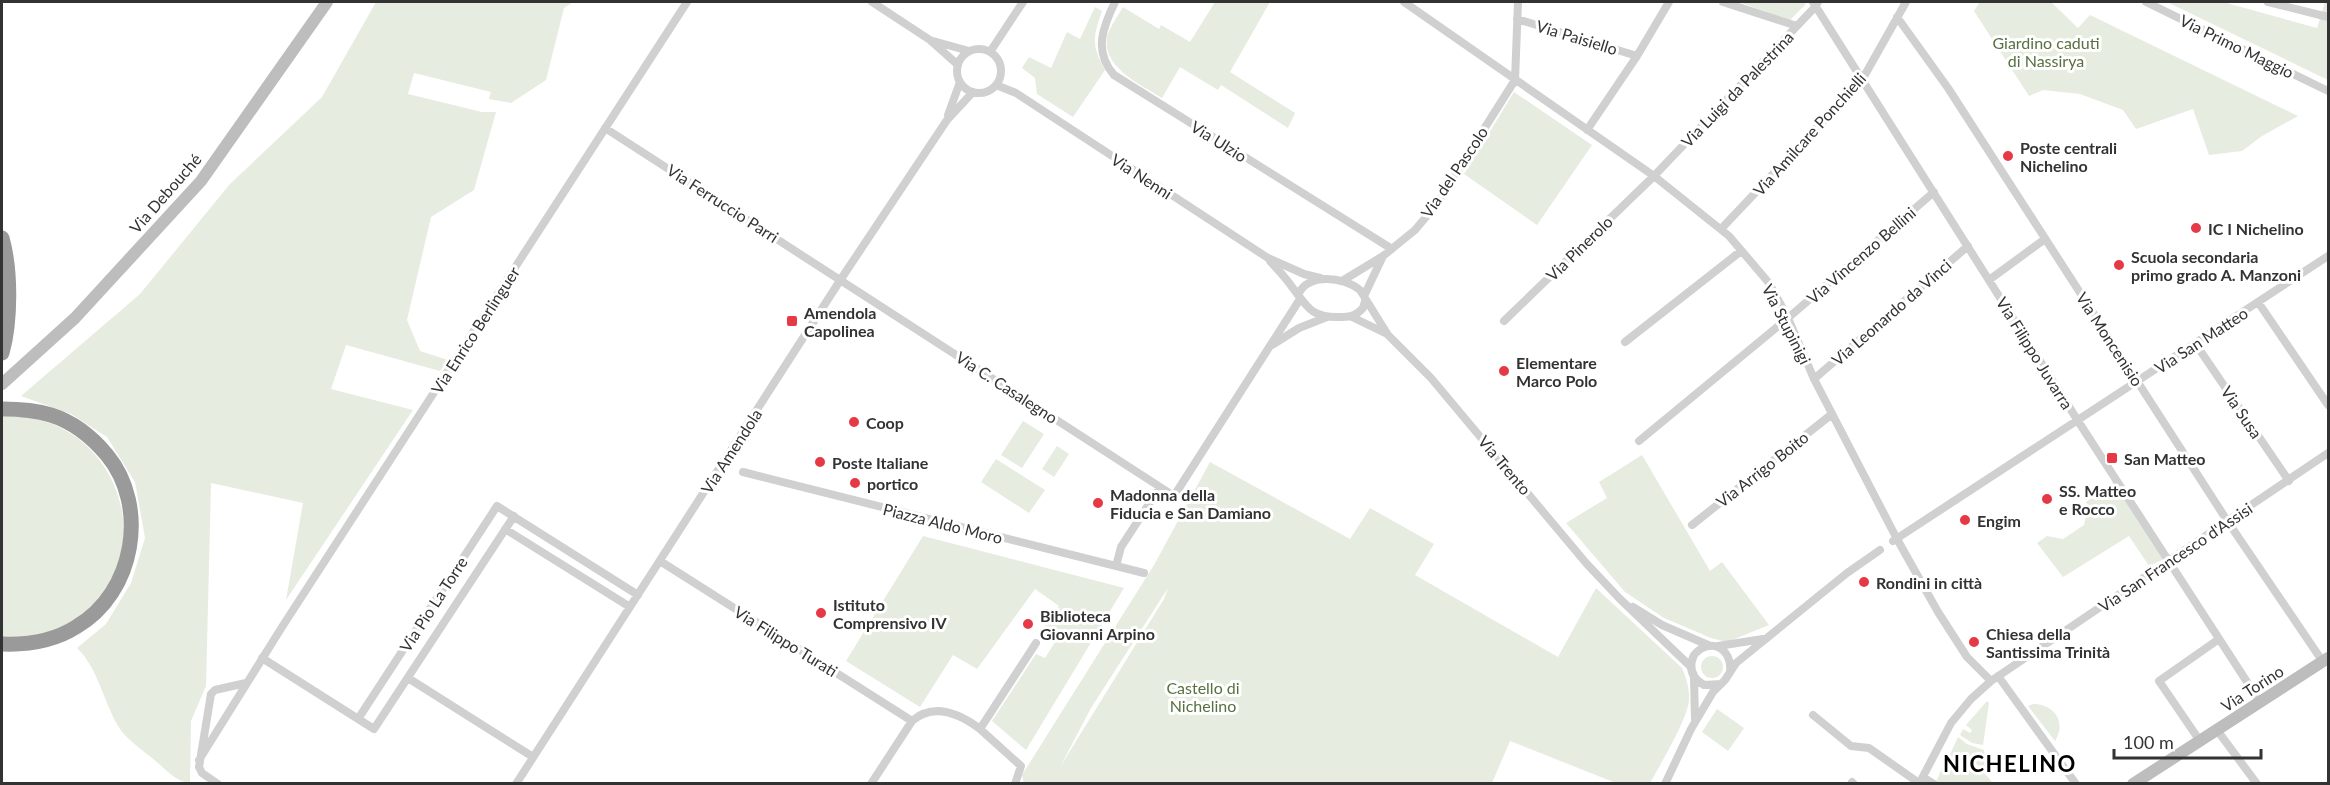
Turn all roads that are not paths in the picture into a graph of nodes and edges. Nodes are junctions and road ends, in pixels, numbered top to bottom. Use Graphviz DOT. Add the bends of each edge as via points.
graph roads {
  1 [pos="327,2"];
  2 [pos="687,2"];
  3 [pos="872,2"];
  4 [pos="1023,2"];
  5 [pos="1115,2"];
  6 [pos="1404,2"];
  7 [pos="1518,2"];
  8 [pos="1670,2"];
  9 [pos="1723,2"];
  10 [pos="1906,2"];
  11 [pos="2148,2"];
  12 [pos="2268,2"];
  13 [pos="1816,3"];
  14 [pos="1897,17"];
  15 [pos="2328,17"];
  16 [pos="1517,19"];
  17 [pos="1797,26"];
  18 [pos="930,40"];
  19 [pos="969,51"];
  20 [pos="990,52"];
  21 [pos="1637,56"];
  22 [pos="958,65"];
  23 [pos="1515,80"];
  24 [pos="1862,80"];
  25 [pos="998,81"];
  26 [pos="960,82"];
  27 [pos="2328,91"];
  28 [pos="974,92"];
  29 [pos="947,120"];
  30 [pos="606,128"];
  31 [pos="1587,130"];
  32 [pos="1654,176"];
  33 [pos="1934,192"];
  34 [pos="1721,229"];
  35 [pos="2,238"];
  36 [pos="2045,239"];
  37 [pos="1968,246"];
  38 [pos="1392,249"];
  39 [pos="1742,251"];
  40 [pos="1383,256"];
  41 [pos="2328,256"];
  42 [pos="1268,258"];
  43 [pos="841,279"];
  44 [pos="1326,279"];
  45 [pos="1989,280"];
  46 [pos="1342,281"];
  47 [pos="1299,297"];
  48 [pos="1365,298"];
  49 [pos="2258,302"];
  50 [pos="1352,316"];
  51 [pos="1327,317"];
  52 [pos="1788,318"];
  53 [pos="1504,321"];
  54 [pos="1388,335"];
  55 [pos="1624,342"];
  56 [pos="2195,344"];
  57 [pos="1269,347"];
  58 [pos="2,353"];
  59 [pos="1814,379"];
  60 [pos="2137,381"];
  61 [pos="2,384"];
  62 [pos="2328,405"];
  63 [pos="2,409"];
  64 [pos="1832,414"];
  65 [pos="2078,421"];
  66 [pos="1639,441"];
  67 [pos="2328,453"];
  68 [pos="743,472"];
  69 [pos="2289,481"];
  70 [pos="1160,487"];
  71 [pos="514,516"];
  72 [pos="2228,522"];
  73 [pos="1692,525"];
  74 [pos="505,529"];
  75 [pos="1895,540"];
  76 [pos="1880,550"];
  77 [pos="660,561"];
  78 [pos="2169,561"];
  79 [pos="1116,566"];
  80 [pos="1144,573"];
  81 [pos="638,595"];
  82 [pos="1619,598"];
  83 [pos="630,607"];
  84 [pos="1763,639"];
  85 [pos="2219,639"];
  86 [pos="1036,643"];
  87 [pos="2,644"];
  88 [pos="1708,645"];
  89 [pos="1718,646"];
  90 [pos="262,658"];
  91 [pos="2326,660"];
  92 [pos="1690,666"];
  93 [pos="1730,672"];
  94 [pos="408,678"];
  95 [pos="1694,678"];
  96 [pos="1995,679"];
  97 [pos="247,683"];
  98 [pos="1721,683"];
  99 [pos="2260,702"];
  100 [pos="207,715"];
  101 [pos="1813,715"];
  102 [pos="358,719"];
  103 [pos="912,721"];
  104 [pos="223,722"];
  105 [pos="1695,723"];
  106 [pos="980,729"];
  107 [pos="2217,730"];
  108 [pos="2200,741"];
  109 [pos="533,757"];
  110 [pos="199,760"];
  111 [pos="1920,781"];
  112 [pos="218,783"];
  113 [pos="516,783"];
  114 [pos="871,783"];
  115 [pos="1015,783"];
  116 [pos="1665,783"];
  117 [pos="1934,783"];
  118 [pos="2076,783"];
  119 [pos="2133,783"];
  120 [pos="2257,783"];
  1 -- 61 [label="main road, Via Debouché" via="201,181 75,318"];
  2 -- 30 [label="street, Via Enrico Berlinguer"];
  3 -- 18 [label="street"];
  4 -- 20 [label="street"];
  5 -- 38 [label="street, Via Ulzio" via="1102,33 1101,47 1114,75"];
  6 -- 23 [label="street, Via Stupinigi"];
  7 -- 16 [label="street"];
  8 -- 21 [label="street"];
  9 -- 17 [label="street"];
  10 -- 14 [label="street, Via Amilcare Ponchielli"];
  11 -- 27 [label="street, Via Primo Maggio"];
  12 -- 15 [label="street"];
  13 -- 17 [label="street, Via Luigi da Palestrina"];
  13 -- 24 [label="street, Via Filippo Juvarra"];
  14 -- 24 [label="street, Via Amilcare Ponchielli"];
  14 -- 36 [label="street, Via Moncenisio" via="1948,88"];
  16 -- 21 [label="street, Via Paisiello"];
  16 -- 23 [label="street"];
  17 -- 32 [label="street, Via Luigi da Palestrina"];
  18 -- 19 [label="street"];
  18 -- 22 [label="street"];
  19 -- 20 [label="street"];
  19 -- 22 [label="street"];
  20 -- 25 [label="street" via="999,60"];
  21 -- 31 [label="street"];
  22 -- 26 [label="street"];
  23 -- 31 [label="street, Via Stupinigi"];
  23 -- 38 [label="street, Via del Pascolo" via="1436,205"];
  24 -- 33 [label="street, Via Filippo Juvarra"];
  24 -- 34 [label="street, Via Amilcare Ponchielli"];
  25 -- 28 [label="street" via="982,92"];
  25 -- 42 [label="street, Via Nenni"];
  26 -- 28 [label="street"];
  26 -- 29 [label="street, Via Amendola"];
  28 -- 29 [label="street, Via Amendola"];
  29 -- 43 [label="street, Via Amendola"];
  30 -- 43 [label="street, Via Ferruccio Parri"];
  30 -- 90 [label="street, Via Enrico Berlinguer"];
  31 -- 32 [label="street, Via Stupinigi"];
  32 -- 34 [label="street, Via Stupinigi"];
  32 -- 53 [label="street, Via Pinerolo"];
  33 -- 37 [label="street, Via Filippo Juvarra"];
  33 -- 52 [label="street, Via Vincenzo Bellini"];
  34 -- 39 [label="street, Via Stupinigi"];
  35 -- 58 [label="highway" via="8,309"];
  36 -- 45 [label="street"];
  36 -- 60 [label="street, Via Moncenisio"];
  37 -- 45 [label="street, Via Filippo Juvarra"];
  37 -- 59 [label="street, Via Leonardo da Vinci"];
  38 -- 40 [label="street, Via del Pascolo"];
  39 -- 52 [label="street, Via Stupinigi" via="1768,283"];
  39 -- 55 [label="street"];
  40 -- 46 [label="street, Via del Pascolo"];
  40 -- 48 [label="street, Via del Pascolo"];
  41 -- 49 [label="street, Via San Matteo"];
  42 -- 44 [label="street, Via Nenni"];
  42 -- 47 [label="street, Via Nenni"];
  43 -- 70 [label="street, Via C. Casalegno"];
  43 -- 77 [label="street, Via Amendola"];
  44 -- 46 [label="street"];
  44 -- 47 [label="street" via="1306,283"];
  45 -- 65 [label="street, Via Filippo Juvarra"];
  46 -- 48 [label="street" via="1354,285"];
  47 -- 51 [label="street" via="1309,309"];
  47 -- 57 [label="street"];
  48 -- 50 [label="street" via="1364,308"];
  48 -- 54 [label="street, Via Trento"];
  49 -- 56 [label="street, Via San Matteo"];
  49 -- 62 [label="street"];
  50 -- 51 [label="street"];
  50 -- 54 [label="street, Via Trento"];
  51 -- 57 [label="street" via="1299,328"];
  52 -- 59 [label="street, Via Stupinigi"];
  52 -- 66 [label="street, Via Vincenzo Bellini"];
  54 -- 82 [label="street, Via Trento" via="1431,378"];
  56 -- 60 [label="street, Via San Matteo"];
  56 -- 69 [label="street, Via Susa"];
  57 -- 70 [label="street, Via C. Casalegno" via="1174,496"];
  59 -- 64 [label="street, Via Stupinigi"];
  60 -- 65 [label="street, Via San Matteo"];
  60 -- 72 [label="street, Via Moncenisio"];
  63 -- 87 [label="highway" via="53,416 70,423 98,444 125,487 132,520 129,552 121,575 88,619 47,640"];
  64 -- 73 [label="street, Via Arrigo Boito"];
  64 -- 75 [label="street, Via Stupinigi"];
  65 -- 75 [label="street, Via San Matteo"];
  65 -- 78 [label="street, Via Filippo Juvarra"];
  67 -- 69 [label="street, Via San Francesco d'Assisi"];
  68 -- 79 [label="street, Piazza Aldo Moro"];
  69 -- 72 [label="street, Via San Francesco d'Assisi"];
  70 -- 79 [label="street" via="1121,547"];
  71 -- 74 [label="street, Via Pio La Torre"];
  71 -- 81 [label="street, Via Pio La Torre"];
  71 -- 102 [label="street, Via Pio La Torre" via="497,506"];
  72 -- 78 [label="street, Via San Francesco d'Assisi"];
  72 -- 91 [label="street, Via Moncenisio"];
  74 -- 83 [label="street"];
  74 -- 94 [label="street, Via Pio La Torre"];
  75 -- 96 [label="street, Via Stupinigi" via="1967,657"];
  76 -- 84 [label="street"];
  77 -- 81 [label="street, Via Amendola"];
  77 -- 103 [label="street, Via Filippo Turati"];
  78 -- 85 [label="street, Via Filippo Juvarra"];
  78 -- 96 [label="street, Via San Francesco d'Assisi"];
  79 -- 80 [label="street, Piazza Aldo Moro"];
  81 -- 83 [label="street, Via Amendola"];
  82 -- 88 [label="street, Via Trento" via="1662,625"];
  82 -- 92 [label="street, Via Trento"];
  83 -- 109 [label="street, Via Amendola"];
  84 -- 89 [label="street"];
  84 -- 93 [label="street"];
  85 -- 99 [label="street, Via Filippo Juvarra"];
  85 -- 108 [label="street" via="2159,681"];
  86 -- 106 [label="street"];
  88 -- 89 [label="street"];
  88 -- 92 [label="street" via="1694,655"];
  89 -- 93 [label="street" via="1730,659"];
  90 -- 97 [label="street, Via Enrico Berlinguer"];
  90 -- 102 [label="street"];
  91 -- 99 [label="main road, Via Torino"];
  92 -- 95 [label="street"];
  93 -- 98 [label="street"];
  94 -- 102 [label="street, Via Pio La Torre" via="374,729"];
  94 -- 109 [label="street, Via Pio La Torre"];
  95 -- 98 [label="street" via="1704,685"];
  95 -- 105 [label="street"];
  96 -- 111 [label="street, Via San Francesco d'Assisi" via="1951,723"];
  96 -- 118 [label="street, Via Stupinigi"];
  97 -- 100 [label="street" via="215,690"];
  97 -- 104 [label="street, Via Enrico Berlinguer"];
  98 -- 105 [label="street"];
  99 -- 107 [label="main road, Via Torino"];
  100 -- 104 [label="street" via="214,723"];
  100 -- 110 [label="street"];
  101 -- 111 [label="street" via="1851,746 1869,748"];
  103 -- 106 [label="street" via="919,715 938,711 958,715"];
  103 -- 114 [label="street"];
  104 -- 110 [label="street, Via Enrico Berlinguer"];
  105 -- 116 [label="street"];
  106 -- 115 [label="street" via="1021,766"];
  107 -- 108 [label="main road, Via Torino"];
  107 -- 120 [label="street"];
  108 -- 119 [label="main road, Via Torino"];
  109 -- 113 [label="street, Via Amendola"];
  110 -- 112 [label="street" via="202,773"];
  111 -- 117 [label="street"];
}
